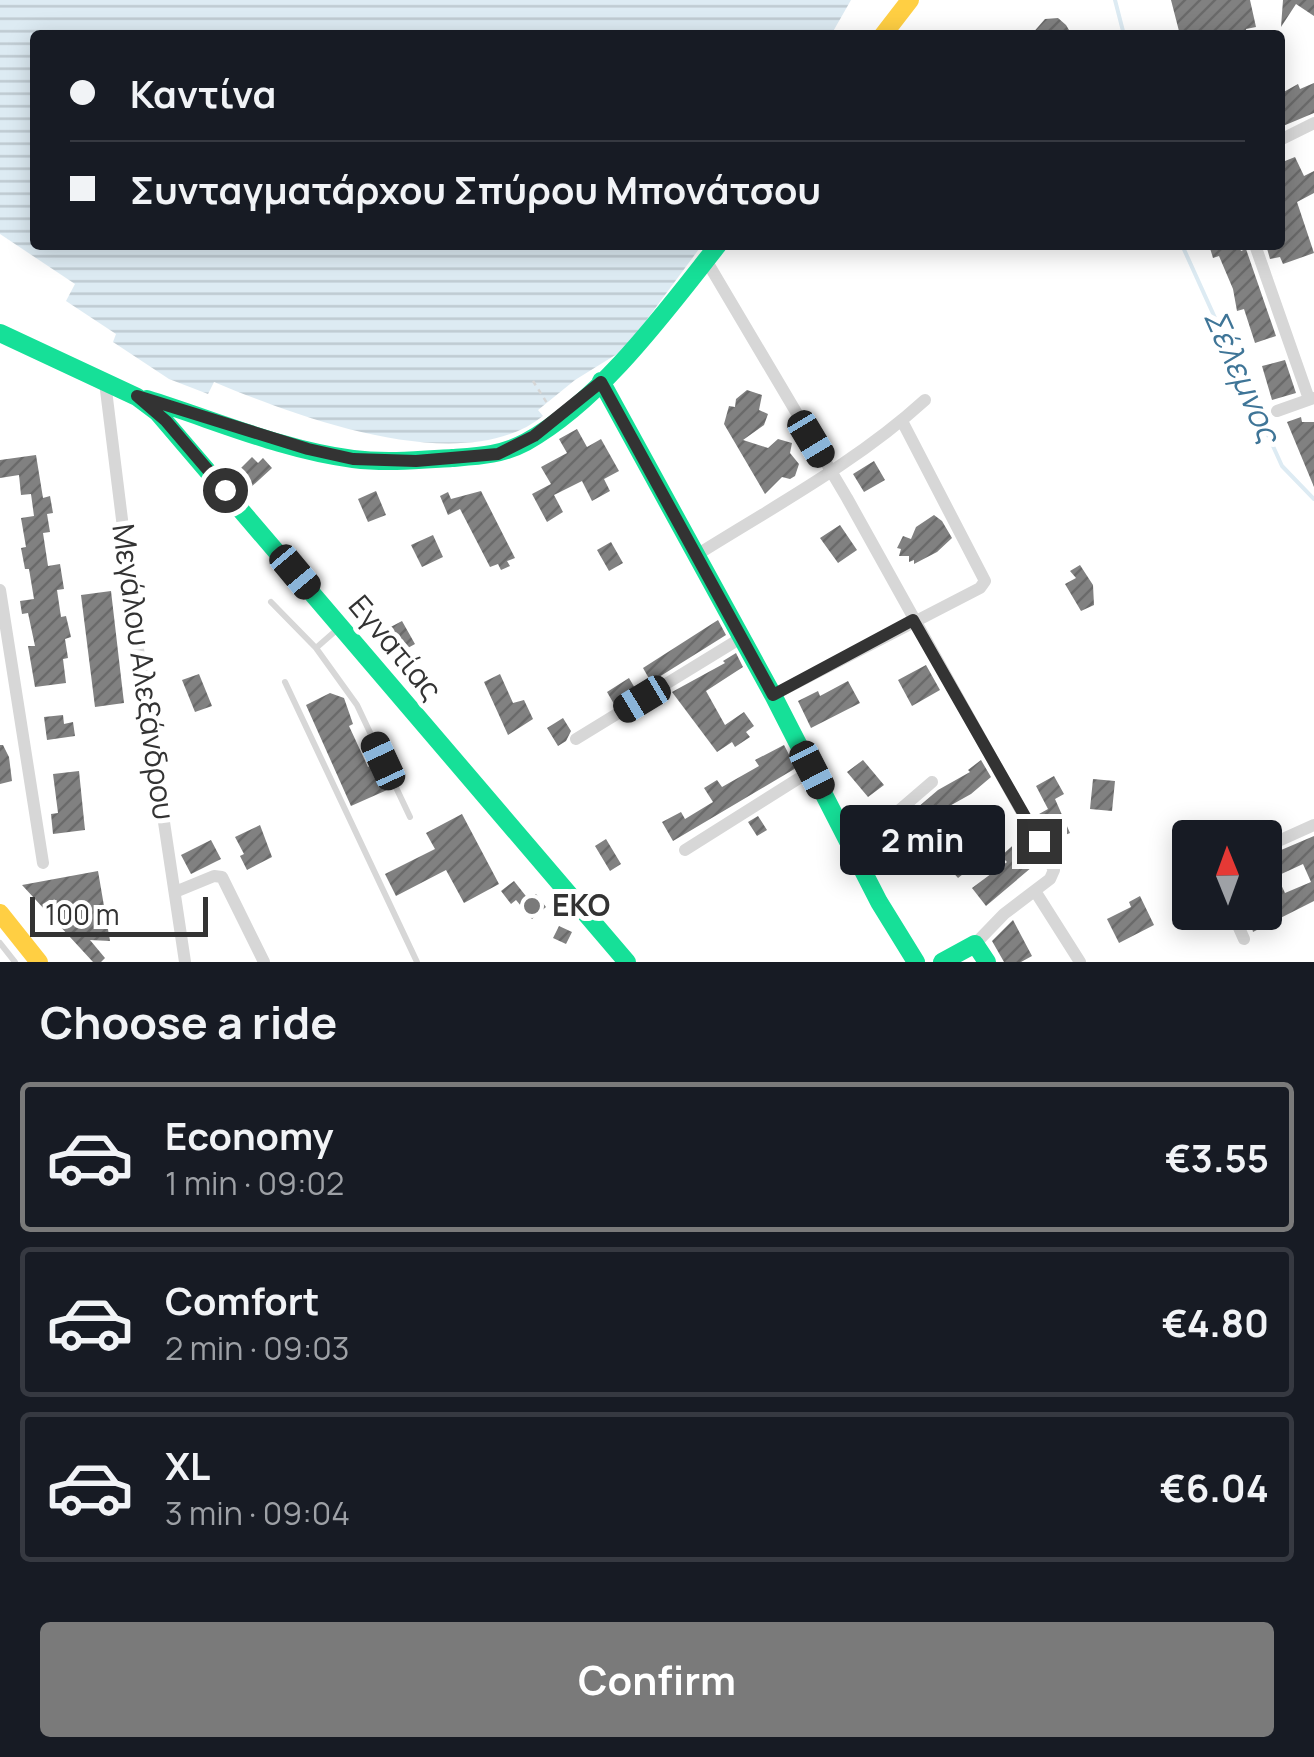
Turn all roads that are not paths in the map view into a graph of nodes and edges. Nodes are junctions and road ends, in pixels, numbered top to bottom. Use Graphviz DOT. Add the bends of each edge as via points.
graph roads {
  1 [pos="910,0"];
  2 [pos="886,30"];
  3 [pos="1314,123"];
  4 [pos="1285,138"];
  5 [pos="1257,250"];
  6 [pos="712,252"];
  7 [pos="0,333"];
  8 [pos="105,382"];
  9 [pos="601,382"];
  10 [pos="137,396"];
  11 [pos="1312,398"];
  12 [pos="925,400"];
  13 [pos="1278,411"];
  14 [pos="902,421"];
  15 [pos="830,471"];
  16 [pos="696,556"];
  17 [pos="0,590"];
  18 [pos="271,602"];
  19 [pos="913,620"];
  20 [pos="341,626"];
  21 [pos="741,638"];
  22 [pos="316,648"];
  23 [pos="285,682"];
  24 [pos="773,695"];
  25 [pos="576,739"];
  26 [pos="812,770"];
  27 [pos="932,782"];
  28 [pos="410,817"];
  29 [pos="1314,825"];
  30 [pos="1282,839"];
  31 [pos="685,850"];
  32 [pos="853,850"];
  33 [pos="43,863"];
  34 [pos="1034,891"];
  35 [pos="175,892"];
  36 [pos="0,913"];
  37 [pos="1240,930"];
  38 [pos="1244,939"];
  39 [pos="0,943"];
  40 [pos="975,944"];
  41 [pos="15,962"];
  42 [pos="39,962"];
  43 [pos="185,962"];
  44 [pos="264,962"];
  45 [pos="417,962"];
  46 [pos="627,962"];
  47 [pos="916,962"];
  48 [pos="942,962"];
  49 [pos="988,962"];
  50 [pos="1080,962"];
  1 -- 2 [label="main road"];
  3 -- 4 [label="street"];
  5 -- 11 [label="street"];
  6 -- 9 [label="main road"];
  6 -- 15 [label="street"];
  7 -- 8 [label="main road, Εγνατίας"];
  8 -- 10 [label="main road, Εγνατίας"];
  8 -- 35 [label="street, Μεγάλου Αλεξάνδρου"];
  9 -- 10 [label="main road" via="534,436 498,454 416,461 308,449"];
  9 -- 16 [label="main road"];
  10 -- 20 [label="main road, Εγνατίας"];
  11 -- 13 [label="street"];
  12 -- 14 [label="street"];
  14 -- 15 [label="street"];
  14 -- 19 [label="street" via="985,582"];
  15 -- 16 [label="street"];
  15 -- 19 [label="street"];
  16 -- 21 [label="main road"];
  17 -- 33 [label="street"];
  18 -- 22 [label="lane"];
  19 -- 24 [label="street"];
  19 -- 34 [label="street" via="1054,870"];
  20 -- 22 [label="lane"];
  20 -- 46 [label="main road, Εγνατίας"];
  21 -- 24 [label="main road"];
  21 -- 25 [label="street"];
  22 -- 28 [label="lane" via="357,704"];
  23 -- 45 [label="lane"];
  24 -- 26 [label="main road"];
  26 -- 31 [label="street"];
  26 -- 32 [label="main road"];
  27 -- 32 [label="street"];
  29 -- 30 [label="street"];
  32 -- 47 [label="main road"];
  34 -- 40 [label="street"];
  34 -- 50 [label="street"];
  35 -- 43 [label="street, Μεγάλου Αλεξάνδρου"];
  35 -- 44 [label="street" via="222,877"];
  36 -- 42 [label="main road"];
  37 -- 38 [label="street"];
  39 -- 41 [label="lane"];
  40 -- 48 [label="main road"];
  40 -- 49 [label="main road"];
}
